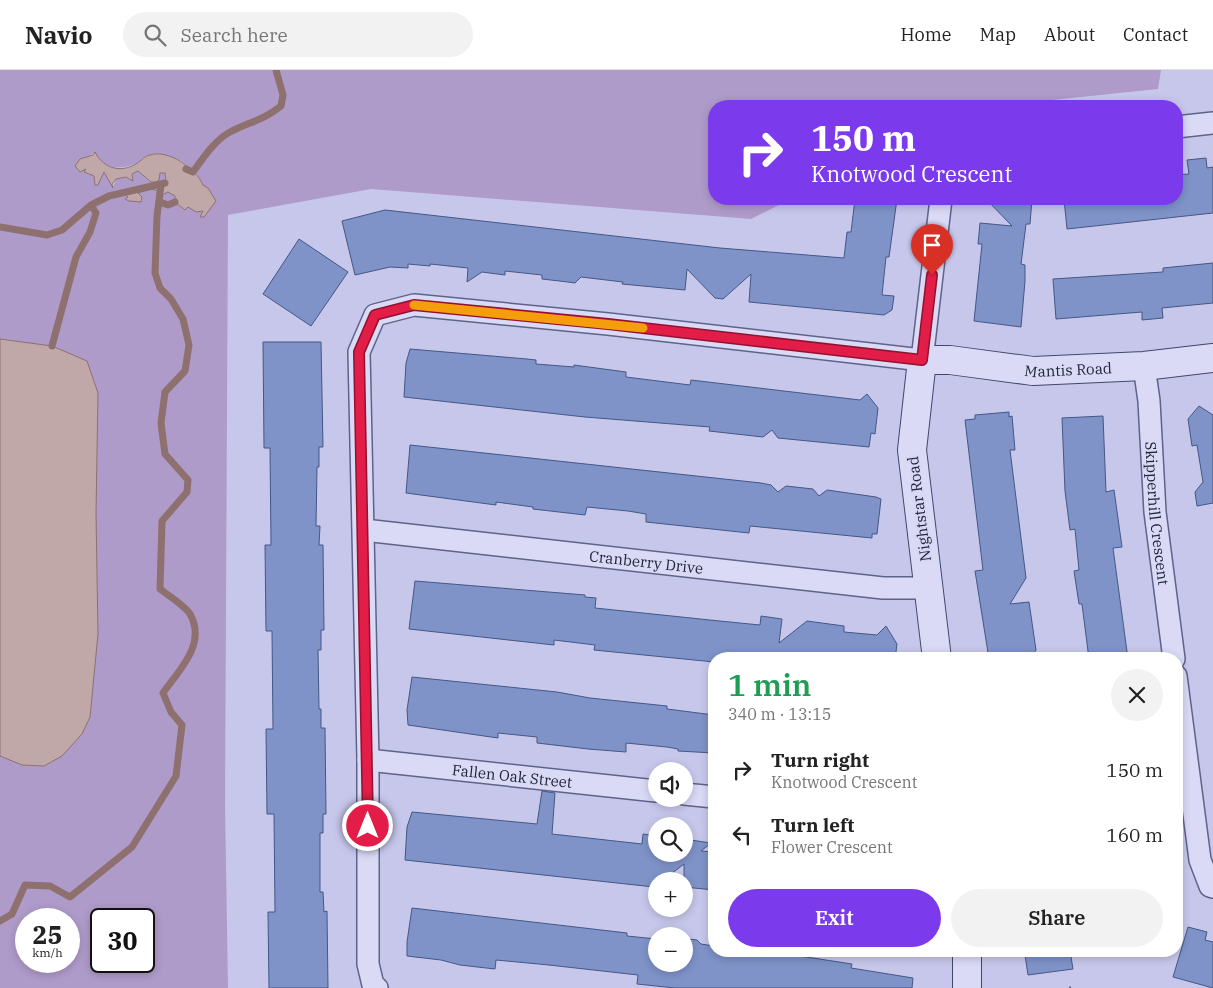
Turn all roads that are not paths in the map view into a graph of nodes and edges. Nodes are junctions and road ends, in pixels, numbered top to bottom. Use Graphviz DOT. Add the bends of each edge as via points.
graph roads {
  1 [pos="1213,123"];
  2 [pos="1183,126"];
  3 [pos="940,205"];
  4 [pos="1213,358"];
  5 [pos="922,360"];
  6 [pos="1144,366"];
  7 [pos="364,530"];
  8 [pos="928,588"];
  9 [pos="936,652"];
  10 [pos="1173,652"];
  11 [pos="1183,730"];
  12 [pos="368,760"];
  13 [pos="648,790"];
  14 [pos="693,795"];
  15 [pos="708,796"];
  16 [pos="1213,887"];
  17 [pos="968,957"];
  18 [pos="377,988"];
  19 [pos="967,988"];
  1 -- 2 [label="street"];
  3 -- 5 [label="street"];
  4 -- 6 [label="street, Mantis Road"];
  5 -- 6 [label="street, Mantis Road" via="950,360 1033,371"];
  5 -- 7 [label="street" via="414,305 375,315 359,352"];
  5 -- 8 [label="street, Nightstar Road" via="912,450"];
  6 -- 10 [label="street, Skipperhill Crescent" via="1155,512"];
  7 -- 8 [label="street, Cranberry Drive" via="883,588"];
  7 -- 12 [label="street"];
  8 -- 9 [label="street, Nightstar Road"];
  11 -- 16 [label="street" via="1200,860"];
  12 -- 13 [label="street, Fallen Oak Street"];
  12 -- 18 [label="street" via="368,964 373,985"];
  14 -- 15 [label="street"];
  17 -- 19 [label="street"];
}
